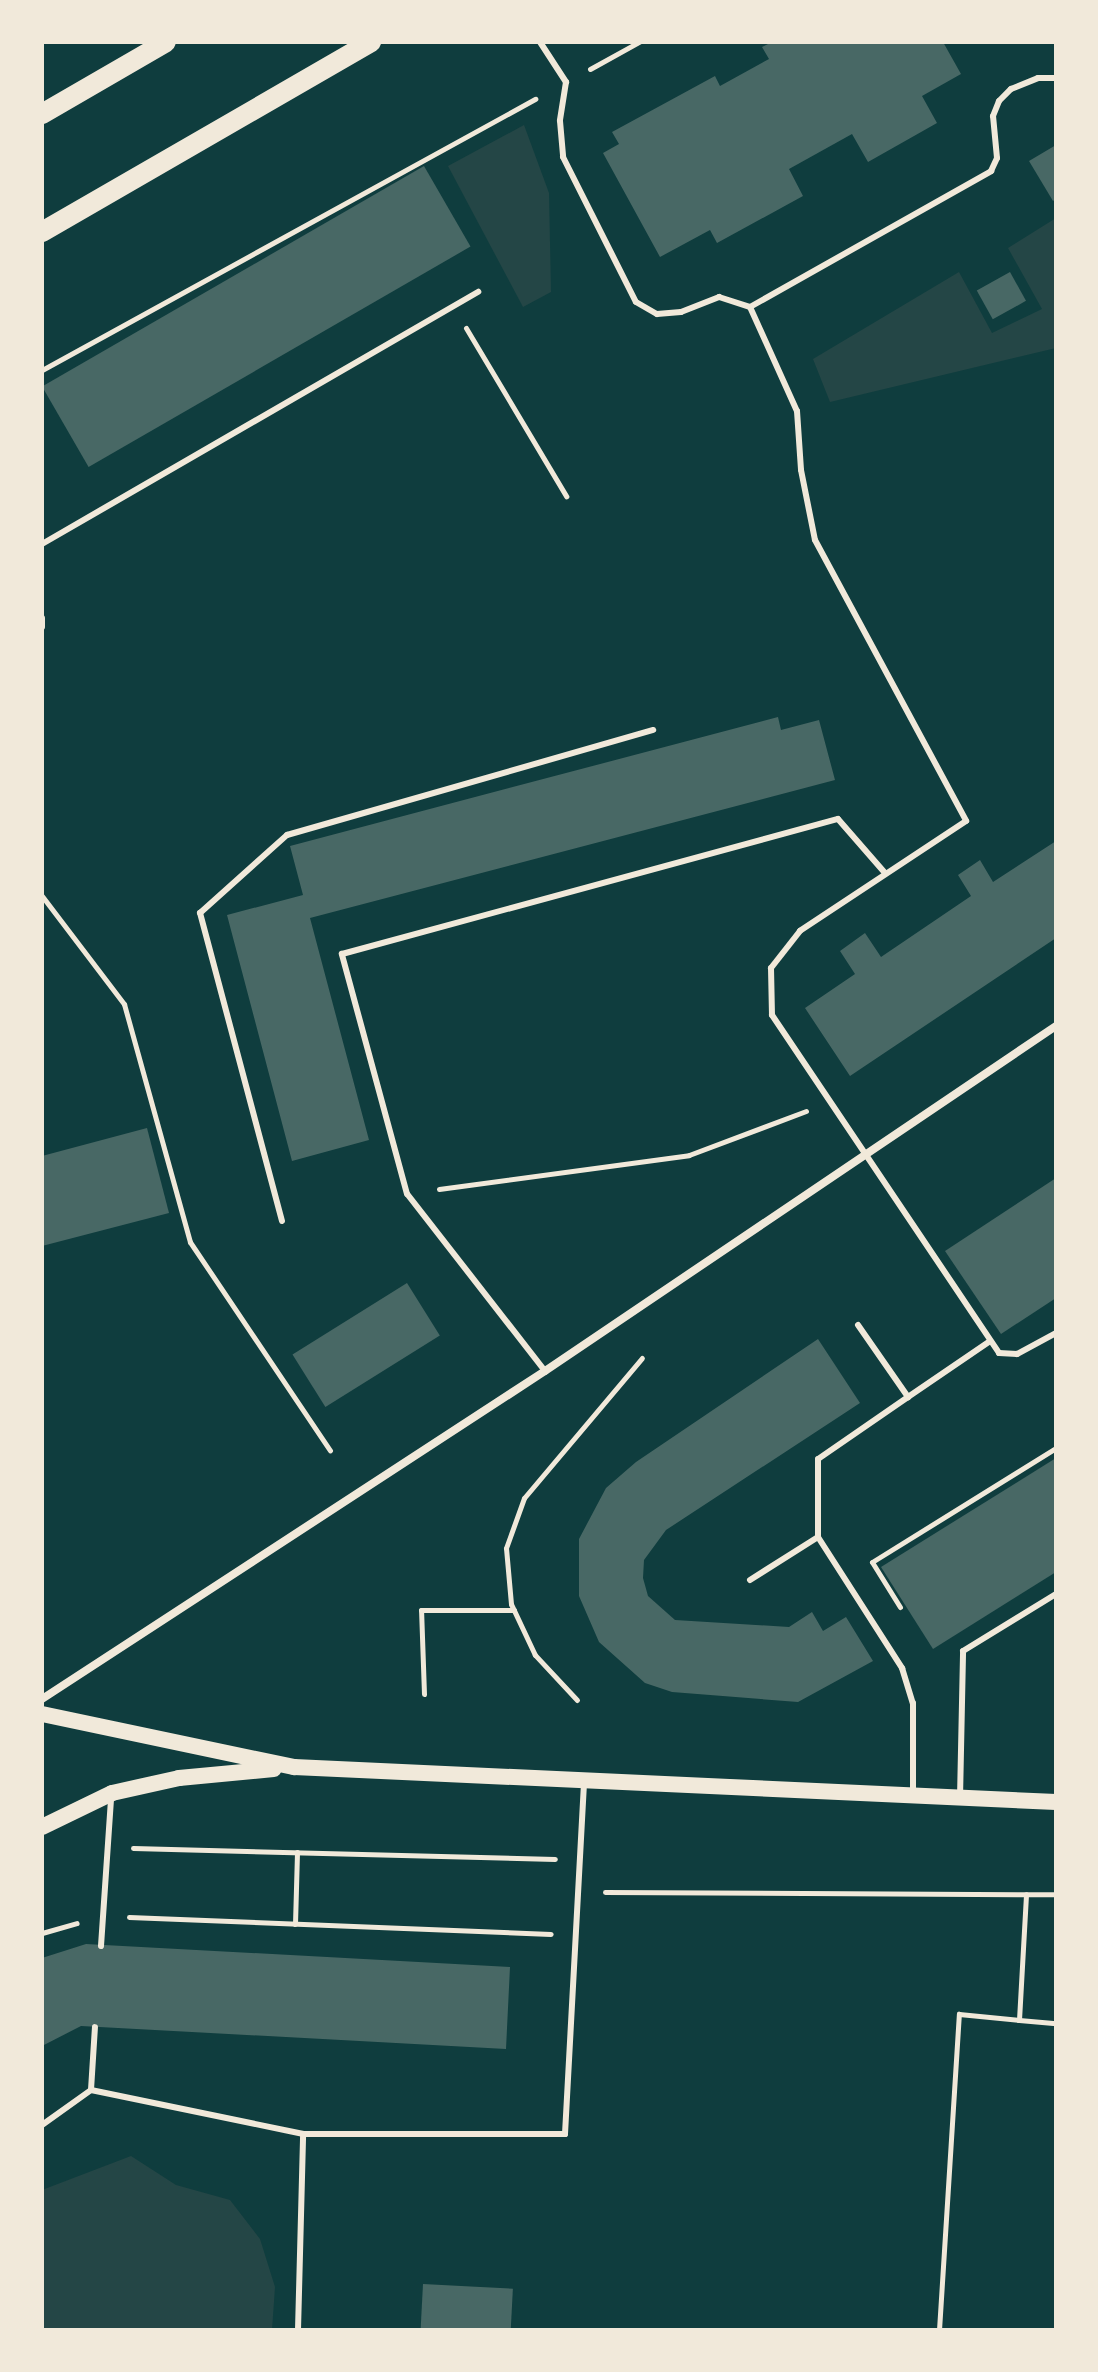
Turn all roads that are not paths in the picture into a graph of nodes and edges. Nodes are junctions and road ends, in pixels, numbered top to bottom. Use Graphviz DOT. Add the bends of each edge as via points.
graph roads {
  1 [pos="166,42"];
  2 [pos="371,42"];
  3 [pos="540,42"];
  4 [pos="1056,78"];
  5 [pos="42,114"];
  6 [pos="42,232"];
  7 [pos="478,292"];
  8 [pos="750,307"];
  9 [pos="42,544"];
  10 [pos="42,618"];
  11 [pos="42,627"];
  12 [pos="653,730"];
  13 [pos="885,873"];
  14 [pos="1056,1026"];
  15 [pos="866,1153"];
  16 [pos="282,1221"];
  17 [pos="858,1325"];
  18 [pos="1056,1333"];
  19 [pos="990,1341"];
  20 [pos="545,1371"];
  21 [pos="908,1397"];
  22 [pos="818,1537"];
  23 [pos="750,1580"];
  24 [pos="1056,1594"];
  25 [pos="42,1699"];
  26 [pos="42,1714"];
  27 [pos="294,1767"];
  28 [pos="584,1782"];
  29 [pos="112,1793"];
  30 [pos="913,1797"];
  31 [pos="960,1799"];
  32 [pos="1056,1802"];
  33 [pos="42,1827"];
  34 [pos="101,1946"];
  35 [pos="95,2027"];
  36 [pos="91,2090"];
  37 [pos="42,2125"];
  38 [pos="303,2134"];
  39 [pos="298,2330"];
  1 -- 5 [label="main road"];
  2 -- 6 [label="main road"];
  3 -- 8 [label="lane" via="566,82 560,121 563,157 636,302 657,314 681,312 719,297"];
  4 -- 8 [label="lane" via="1038,78 1011,89 999,101 993,116 997,158 991,171"];
  7 -- 9 [label="lane"];
  8 -- 13 [label="lane" via="797,411 801,470 815,540 966,821"];
  10 -- 11 [label="lane"];
  12 -- 16 [label="lane" via="287,835 200,913"];
  13 -- 15 [label="lane" via="800,931 771,968 772,1015"];
  13 -- 20 [label="lane" via="838,819 342,954 407,1194"];
  14 -- 15 [label="street"];
  15 -- 19 [label="lane"];
  15 -- 20 [label="street"];
  17 -- 21 [label="lane"];
  18 -- 19 [label="lane" via="1017,1354 999,1353"];
  19 -- 21 [label="lane"];
  20 -- 25 [label="street"];
  21 -- 22 [label="lane" via="818,1459"];
  22 -- 23 [label="lane"];
  22 -- 30 [label="lane" via="902,1668 913,1703"];
  24 -- 31 [label="lane" via="963,1651"];
  26 -- 27 [label="main road"];
  27 -- 28 [label="main road"];
  27 -- 29 [label="main road" via="179,1778"];
  28 -- 30 [label="main road"];
  28 -- 38 [label="lane" via="565,2134"];
  29 -- 33 [label="main road"];
  29 -- 34 [label="lane"];
  30 -- 31 [label="main road"];
  31 -- 32 [label="main road"];
  35 -- 36 [label="lane"];
  36 -- 37 [label="lane"];
  36 -- 38 [label="lane"];
  38 -- 39 [label="lane"];
}
